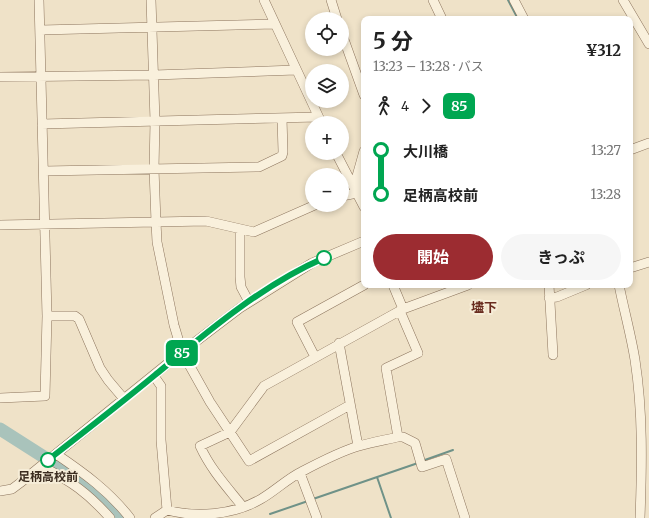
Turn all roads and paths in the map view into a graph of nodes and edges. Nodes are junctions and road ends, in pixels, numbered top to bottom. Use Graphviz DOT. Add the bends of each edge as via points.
graph roads {
  1 [pos="39,0"];
  2 [pos="151,0"];
  3 [pos="264,0"];
  4 [pos="331,0"];
  5 [pos="433,0"];
  6 [pos="514,0"];
  7 [pos="623,0"];
  8 [pos="335,12"];
  9 [pos="441,16"];
  10 [pos="522,16"];
  11 [pos="632,16"];
  12 [pos="633,17"];
  13 [pos="275,24"];
  14 [pos="152,29"];
  15 [pos="41,30"];
  16 [pos="649,44"];
  17 [pos="349,54"];
  18 [pos="296,70"];
  19 [pos="154,75"];
  20 [pos="0,77"];
  21 [pos="42,77"];
  22 [pos="361,88"];
  23 [pos="318,116"];
  24 [pos="282,118"];
  25 [pos="305,119"];
  26 [pos="155,122"];
  27 [pos="42,124"];
  28 [pos="649,143"];
  29 [pos="633,149"];
  30 [pos="340,160"];
  31 [pos="361,162"];
  32 [pos="154,169"];
  33 [pos="44,171"];
  34 [pos="357,193"];
  35 [pos="349,195"];
  36 [pos="361,201"];
  37 [pos="305,209"];
  38 [pos="156,222"];
  39 [pos="45,224"];
  40 [pos="0,225"];
  41 [pos="240,229"];
  42 [pos="361,242"];
  43 [pos="649,262"];
  44 [pos="633,267"];
  45 [pos="361,287"];
  46 [pos="394,288"];
  47 [pos="460,288"];
  48 [pos="549,288"];
  49 [pos="579,288"];
  50 [pos="620,288"];
  51 [pos="549,298"];
  52 [pos="249,302"];
  53 [pos="401,310"];
  54 [pos="47,316"];
  55 [pos="339,343"];
  56 [pos="182,352"];
  57 [pos="553,355"];
  58 [pos="315,357"];
  59 [pos="154,376"];
  60 [pos="0,398"];
  61 [pos="124,399"];
  62 [pos="350,405"];
  63 [pos="230,432"];
  64 [pos="398,437"];
  65 [pos="358,446"];
  66 [pos="56,454"];
  67 [pos="41,466"];
  68 [pos="300,472"];
  69 [pos="0,491"];
  70 [pos="244,507"];
  71 [pos="167,510"];
  72 [pos="110,518"];
  73 [pos="130,518"];
  74 [pos="155,518"];
  75 [pos="317,518"];
  76 [pos="465,518"];
  77 [pos="640,518"];
  1 -- 15 [label="street"];
  2 -- 14 [label="street"];
  3 -- 13 [label="street"];
  4 -- 8 [label="street"];
  5 -- 9 [label="street"];
  6 -- 10 [label="street"];
  7 -- 11 [label="street"];
  12 -- 16 [label="street"];
  13 -- 14 [label="street"];
  13 -- 18 [label="street"];
  14 -- 15 [label="street"];
  14 -- 19 [label="street"];
  15 -- 21 [label="street"];
  17 -- 22 [label="street"];
  18 -- 19 [label="street"];
  18 -- 23 [label="street"];
  19 -- 21 [label="street"];
  19 -- 26 [label="street"];
  20 -- 21 [label="street"];
  21 -- 27 [label="street"];
  24 -- 25 [label="street"];
  24 -- 26 [label="street"];
  24 -- 32 [label="street" via="282,156 259,167"];
  26 -- 27 [label="street"];
  26 -- 32 [label="street"];
  27 -- 33 [label="street"];
  28 -- 29 [label="street"];
  30 -- 34 [label="street"];
  31 -- 34 [label="street" via="357,176"];
  32 -- 33 [label="street"];
  32 -- 38 [label="street"];
  33 -- 39 [label="street"];
  34 -- 35 [label="street"];
  34 -- 36 [label="street"];
  37 -- 41 [label="street" via="254,232"];
  38 -- 39 [label="street"];
  38 -- 41 [label="street" via="206,222"];
  38 -- 56 [label="street" via="157,242"];
  39 -- 40 [label="street"];
  39 -- 54 [label="street"];
  41 -- 52 [label="street" via="241,287"];
  42 -- 52 [label="street" via="312,263"];
  43 -- 44 [label="street"];
  45 -- 58 [label="street" via="297,322"];
  46 -- 53 [label="street"];
  47 -- 53 [label="street"];
  48 -- 51 [label="street"];
  49 -- 51 [label="street"];
  50 -- 77 [label="street" via="635,360 639,400 642,454"];
  51 -- 57 [label="street"];
  52 -- 56 [label="street"];
  53 -- 55 [label="street"];
  53 -- 64 [label="street" via="418,353 386,368"];
  54 -- 60 [label="street" via="45,396"];
  54 -- 61 [label="street" via="75,316 79,319 100,368"];
  55 -- 58 [label="street"];
  55 -- 62 [label="street"];
  56 -- 59 [label="street"];
  56 -- 63 [label="street"];
  58 -- 63 [label="street" via="264,386"];
  59 -- 61 [label="street"];
  59 -- 71 [label="street" via="161,386 161,440"];
  61 -- 66 [label="street"];
  62 -- 63 [label="street" via="249,461"];
  62 -- 65 [label="street"];
  63 -- 70 [label="street" via="200,446 207,462"];
  64 -- 65 [label="street"];
  64 -- 76 [label="street" via="415,443 422,467 446,459"];
  65 -- 68 [label="street"];
  66 -- 67 [label="street"];
  66 -- 73 [label="street" via="95,480"];
  67 -- 69 [label="street" via="12,489"];
  67 -- 72 [label="street" via="69,480 88,494"];
  68 -- 70 [label="street" via="260,500"];
  68 -- 75 [label="street"];
  70 -- 71 [label="street" via="202,517"];
  71 -- 74 [label="street"];
}
